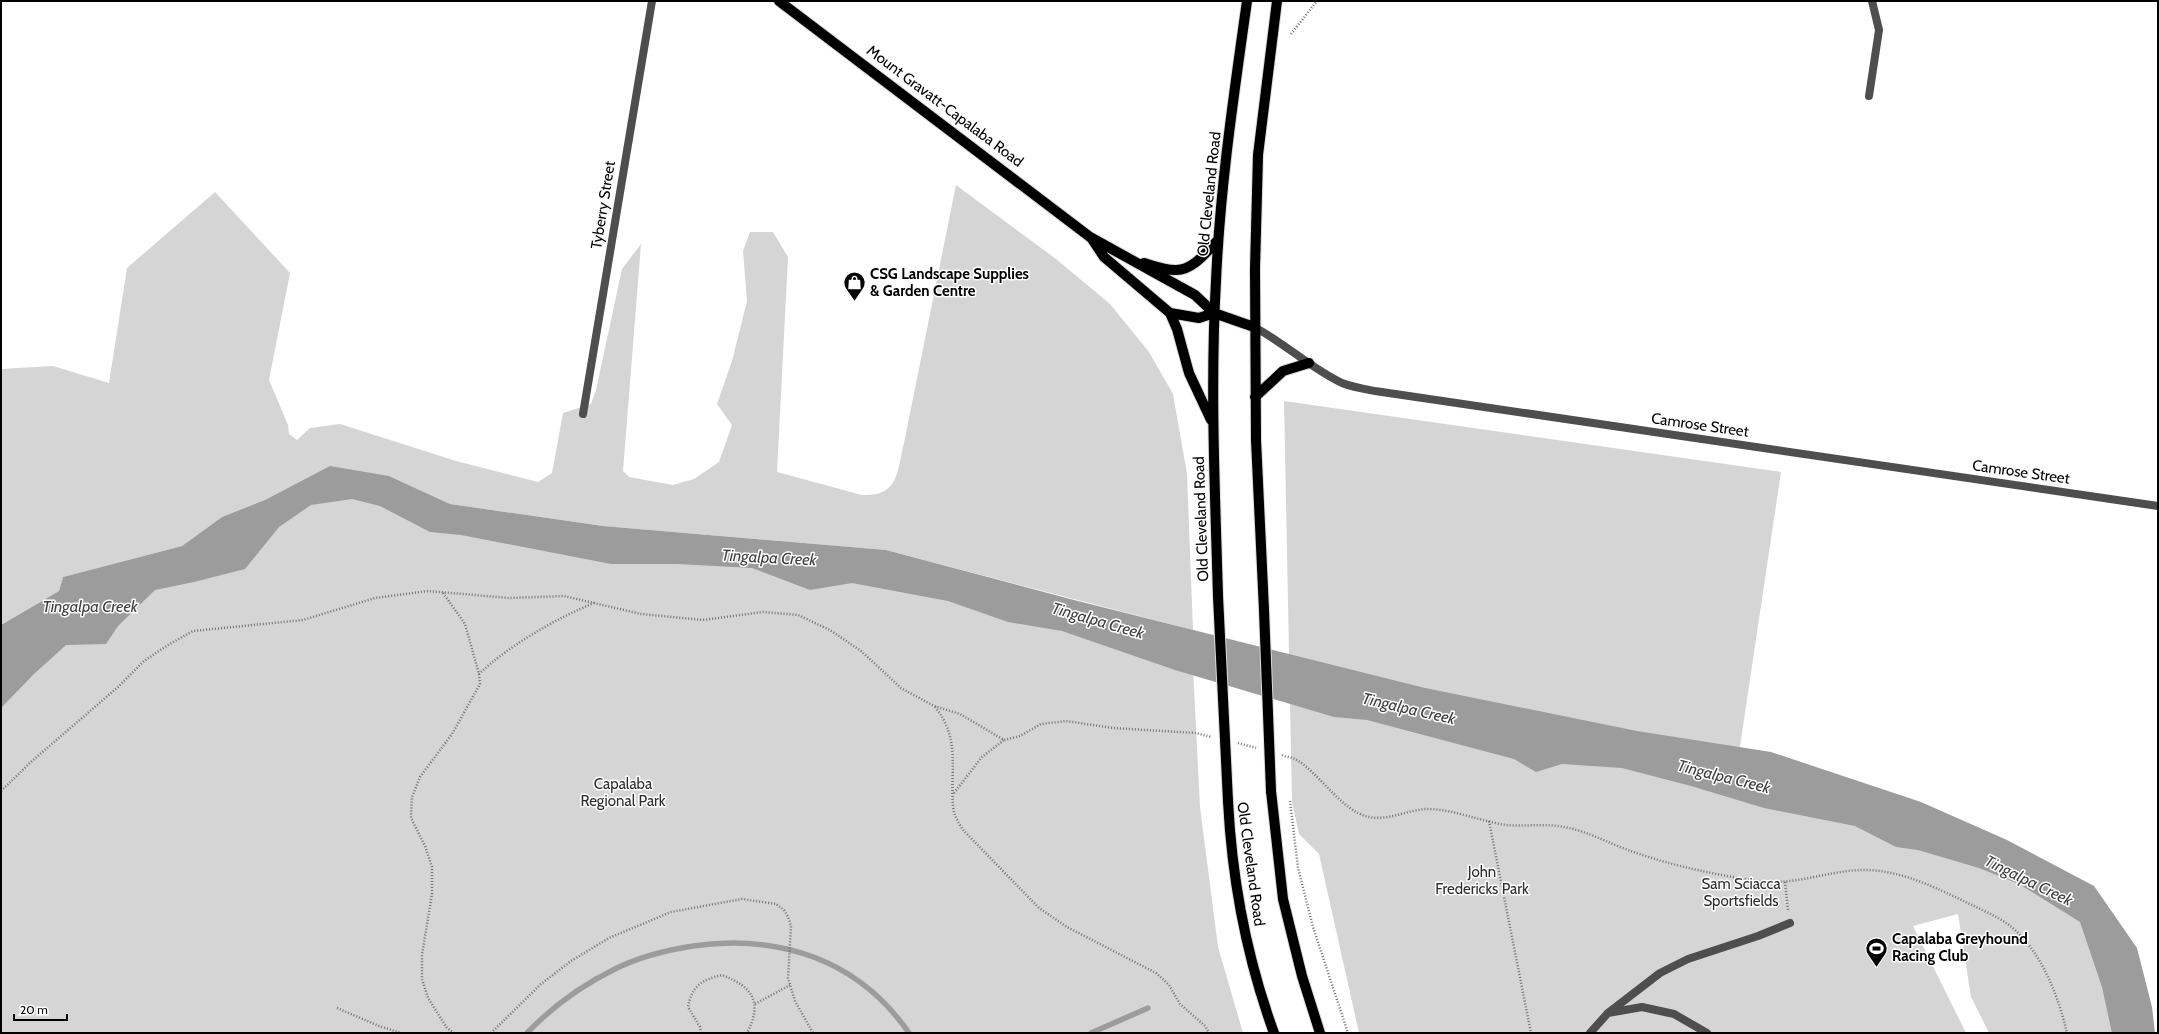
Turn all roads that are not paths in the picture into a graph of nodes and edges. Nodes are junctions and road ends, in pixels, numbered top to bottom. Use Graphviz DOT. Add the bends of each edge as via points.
graph roads {
  1 [pos="652,1"];
  2 [pos="780,1"];
  3 [pos="1248,1"];
  4 [pos="1277,1"];
  5 [pos="1872,1"];
  6 [pos="1869,96"];
  7 [pos="1090,237"];
  8 [pos="1218,240"];
  9 [pos="1132,261"];
  10 [pos="1170,313"];
  11 [pos="1214,313"];
  12 [pos="1254,326"];
  13 [pos="1309,363"];
  14 [pos="1255,397"];
  15 [pos="583,414"];
  16 [pos="1212,424"];
  17 [pos="2158,506"];
  18 [pos="1790,923"];
  19 [pos="1608,1013"];
  20 [pos="1274,1033"];
  21 [pos="1320,1033"];
  22 [pos="1590,1033"];
  23 [pos="1708,1033"];
  1 -- 15 [label="street, Tyberry Street"];
  2 -- 7 [label="main road, Mount Gravatt-Capalaba Road"];
  3 -- 8 [label="main road, Old Cleveland Road" via="1228,142"];
  4 -- 12 [label="main road, Old Cleveland Road" via="1258,154"];
  5 -- 6 [label="street" via="1879,30"];
  7 -- 9 [label="main road, Mount Gravatt-Capalaba Road"];
  7 -- 10 [label="main road, Mount Gravatt-Capalaba Road" via="1104,257"];
  8 -- 9 [label="main road" via="1196,263 1176,270"];
  8 -- 11 [label="main road, Old Cleveland Road"];
  9 -- 11 [label="main road, Mount Gravatt-Capalaba Road" via="1195,296"];
  10 -- 11 [label="main road" via="1200,318"];
  10 -- 16 [label="main road" via="1177,328 1189,373"];
  11 -- 12 [label="main road, Mount Gravatt-Capalaba Road"];
  11 -- 16 [label="main road, Old Cleveland Road"];
  12 -- 13 [label="street, Camrose Street" via="1274,337"];
  12 -- 14 [label="main road, Old Cleveland Road"];
  13 -- 14 [label="main road" via="1278,374"];
  13 -- 17 [label="street, Camrose Street" via="1344,384 1375,391"];
  14 -- 21 [label="main road, Old Cleveland Road, bridge" via="1271,791 1283,899 1300,969"];
  16 -- 20 [label="main road, Old Cleveland Road, bridge" via="1228,802 1235,875 1246,936"];
  18 -- 19 [label="street" via="1688,959 1660,972"];
  19 -- 22 [label="street"];
  19 -- 23 [label="street" via="1642,1007 1674,1014"];
}
